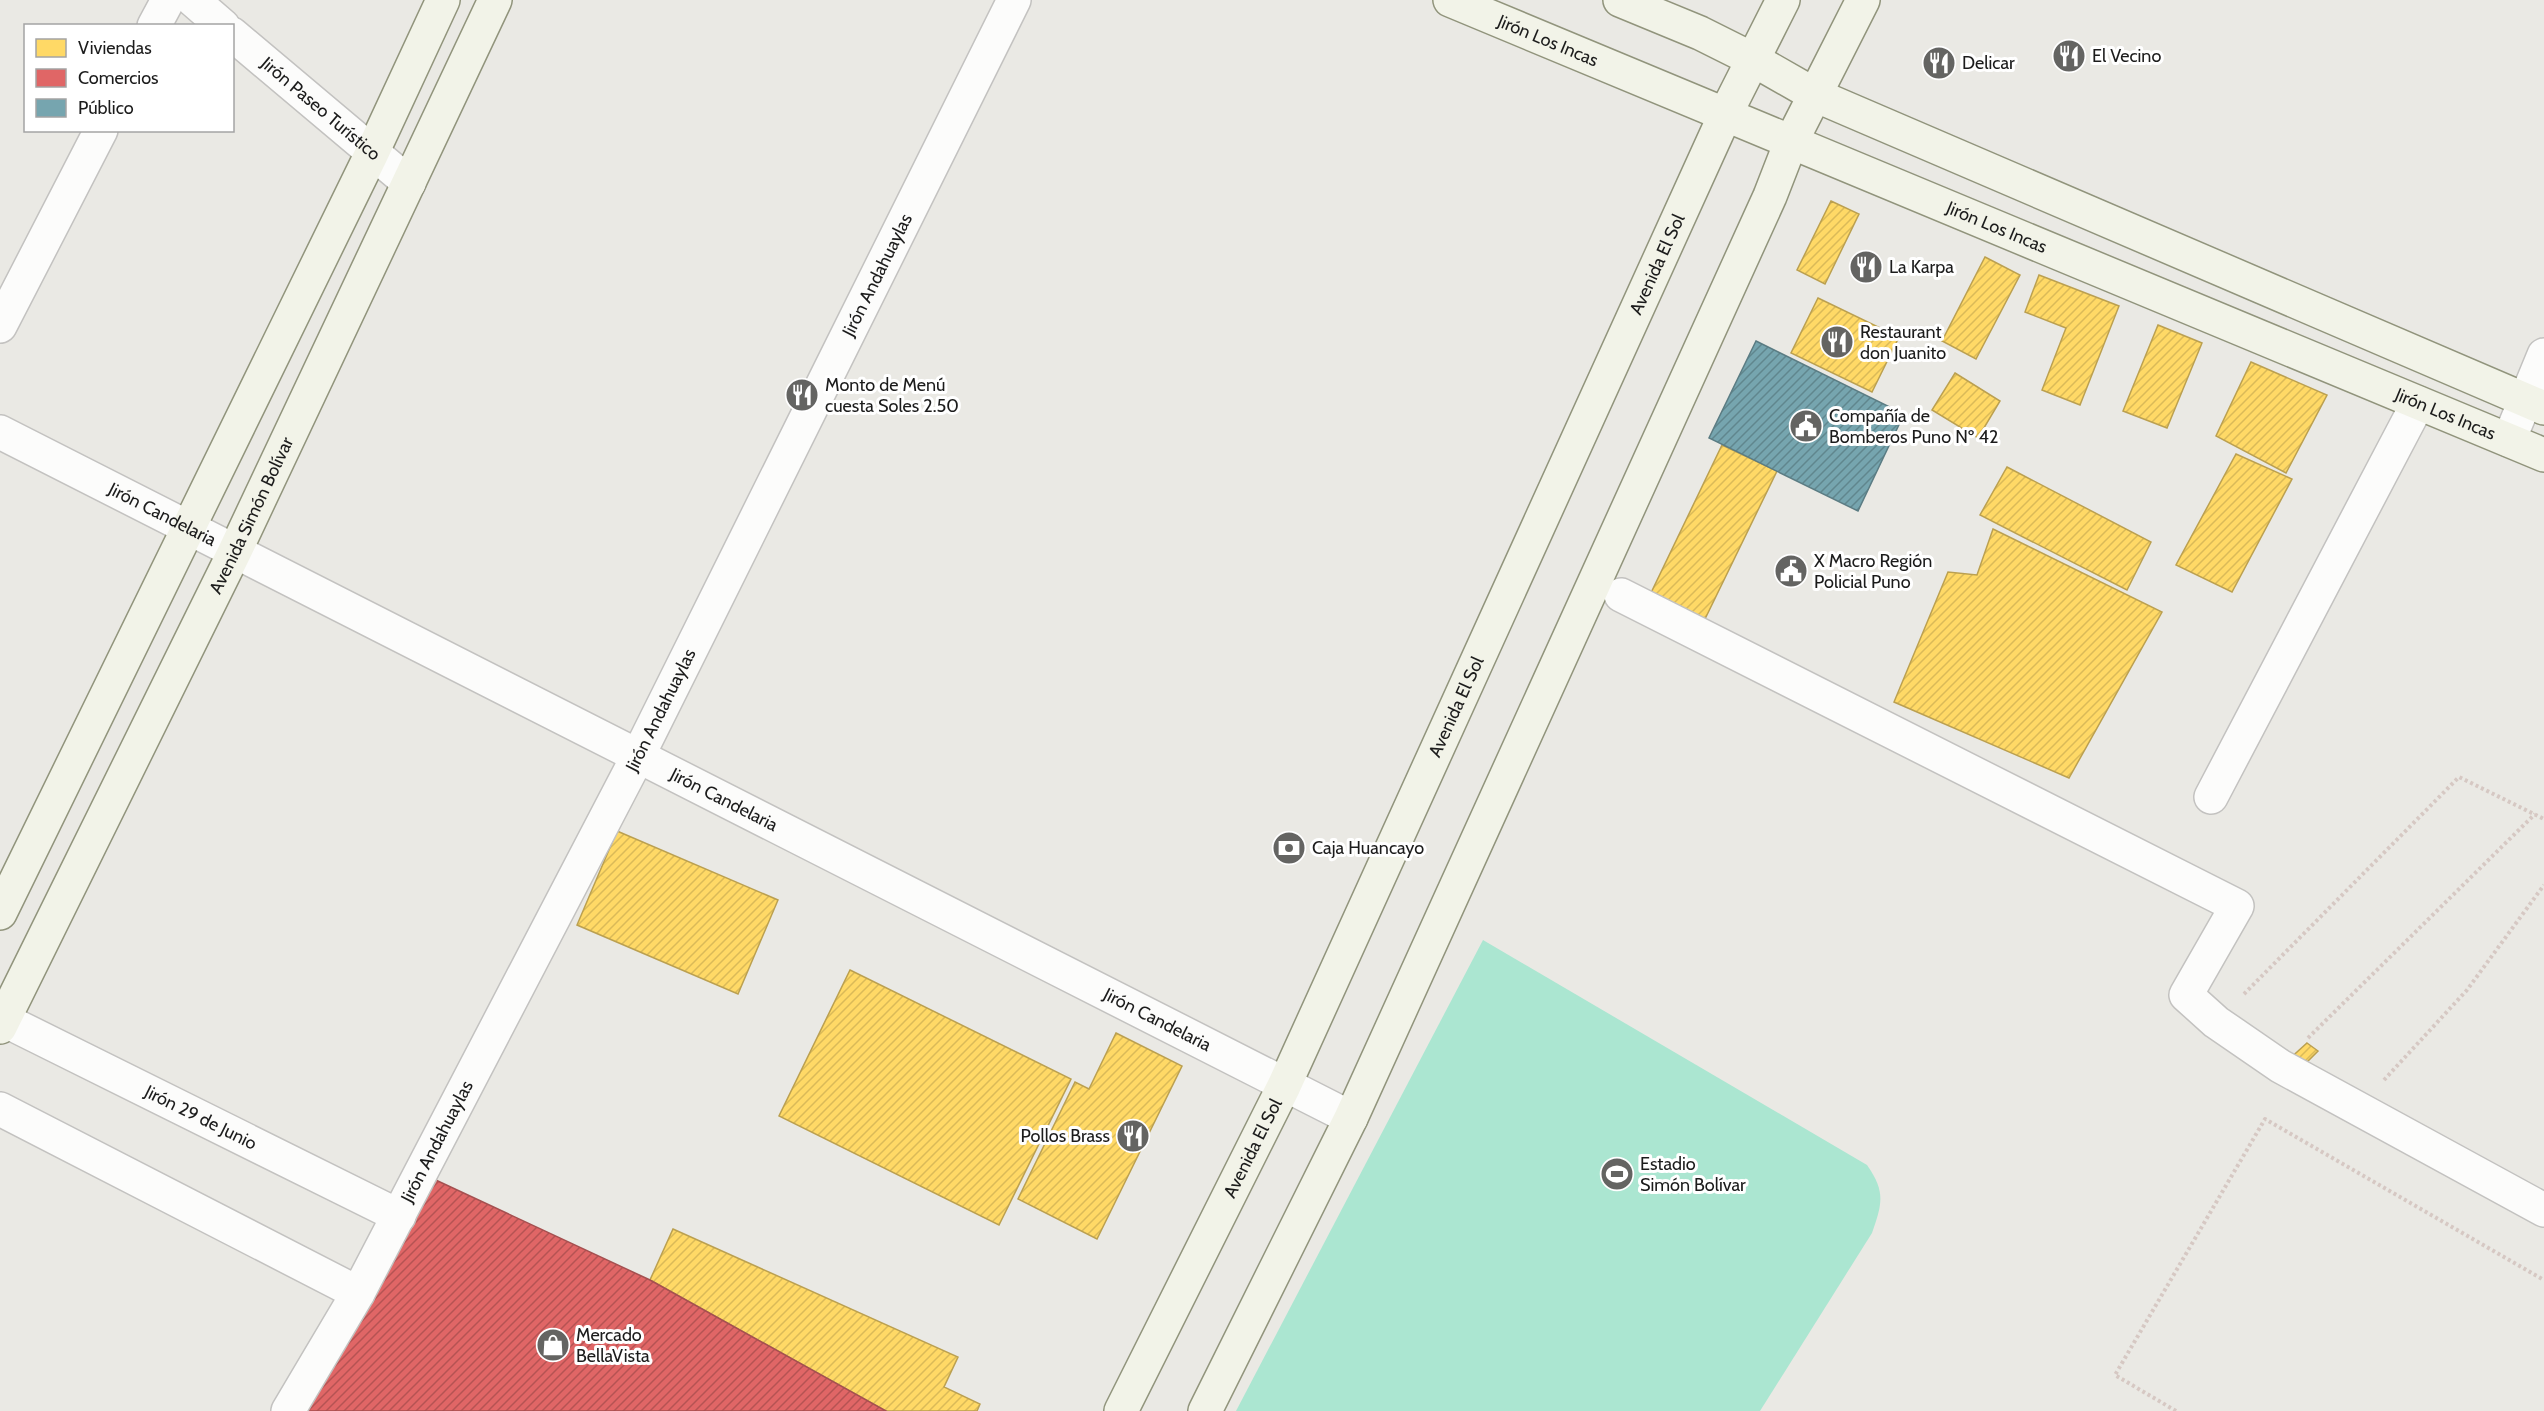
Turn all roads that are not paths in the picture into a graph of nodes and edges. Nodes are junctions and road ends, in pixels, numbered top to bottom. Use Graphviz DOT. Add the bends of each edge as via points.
graph roads {
  1 [pos="168,0"];
  2 [pos="193,0"];
  3 [pos="443,0"];
  4 [pos="495,0"];
  5 [pos="1014,0"];
  6 [pos="1450,0"];
  7 [pos="1620,0"];
  8 [pos="1783,0"];
  9 [pos="1863,0"];
  10 [pos="155,24"];
  11 [pos="221,24"];
  12 [pos="234,36"];
  13 [pos="1752,59"];
  14 [pos="1815,95"];
  15 [pos="1726,113"];
  16 [pos="99,132"];
  17 [pos="1791,142"];
  18 [pos="372,153"];
  19 [pos="409,183"];
  20 [pos="0,326"];
  21 [pos="2544,355"];
  22 [pos="2418,403"];
  23 [pos="2534,404"];
  24 [pos="0,432"];
  25 [pos="2509,440"];
  26 [pos="2544,455"];
  27 [pos="190,528"];
  28 [pos="235,551"];
  29 [pos="1621,595"];
  30 [pos="637,758"];
  31 [pos="2211,797"];
  32 [pos="0,913"];
  33 [pos="1,1022"];
  34 [pos="1284,1086"];
  35 [pos="0,1109"];
  36 [pos="1351,1118"];
  37 [pos="2544,1210"];
  38 [pos="399,1216"];
  39 [pos="358,1293"];
  40 [pos="288,1411"];
  41 [pos="1121,1411"];
  42 [pos="1205,1411"];
  1 -- 10 [label="street"];
  2 -- 11 [label="street"];
  3 -- 18 [label="street"];
  4 -- 19 [label="street, Avenida Simón Bolívar"];
  5 -- 30 [label="street, Jirón Andahuaylas"];
  6 -- 15 [label="street, Jirón Los Incas"];
  7 -- 13 [label="street"];
  8 -- 13 [label="street, Avenida El Sol"];
  9 -- 14 [label="street"];
  12 -- 18 [label="street, Jirón Paseo Turístico"];
  13 -- 14 [label="street"];
  13 -- 15 [label="street, Avenida El Sol"];
  14 -- 17 [label="street"];
  14 -- 23 [label="street"];
  15 -- 17 [label="street, Jirón Los Incas"];
  15 -- 34 [label="street, Avenida El Sol"];
  16 -- 20 [label="street"];
  17 -- 22 [label="street, Jirón Los Incas"];
  17 -- 36 [label="street" via="1770,196"];
  18 -- 19 [label="street, Jirón Paseo Turístico"];
  18 -- 27 [label="street"];
  19 -- 28 [label="street, Avenida Simón Bolívar"];
  21 -- 23 [label="street"];
  22 -- 25 [label="street, Jirón Los Incas"];
  22 -- 31 [label="street"];
  23 -- 25 [label="street"];
  24 -- 27 [label="street, Jirón Candelaria"];
  25 -- 26 [label="street, Jirón Los Incas"];
  27 -- 28 [label="street, Jirón Candelaria"];
  27 -- 32 [label="street"];
  28 -- 30 [label="street, Jirón Candelaria"];
  28 -- 33 [label="street, Avenida Simón Bolívar"];
  29 -- 37 [label="street" via="2237,906 2186,995 2216,1022 2280,1066"];
  30 -- 34 [label="street, Jirón Candelaria"];
  30 -- 38 [label="street, Jirón Andahuaylas"];
  33 -- 38 [label="street, Jirón 29 de Junio"];
  34 -- 36 [label="street, Jirón Candelaria"];
  34 -- 41 [label="street, Avenida El Sol"];
  35 -- 39 [label="street"];
  36 -- 42 [label="street"];
  38 -- 39 [label="street, Jirón Andahuaylas"];
  39 -- 40 [label="street, Jirón Andahuaylas"];
}
